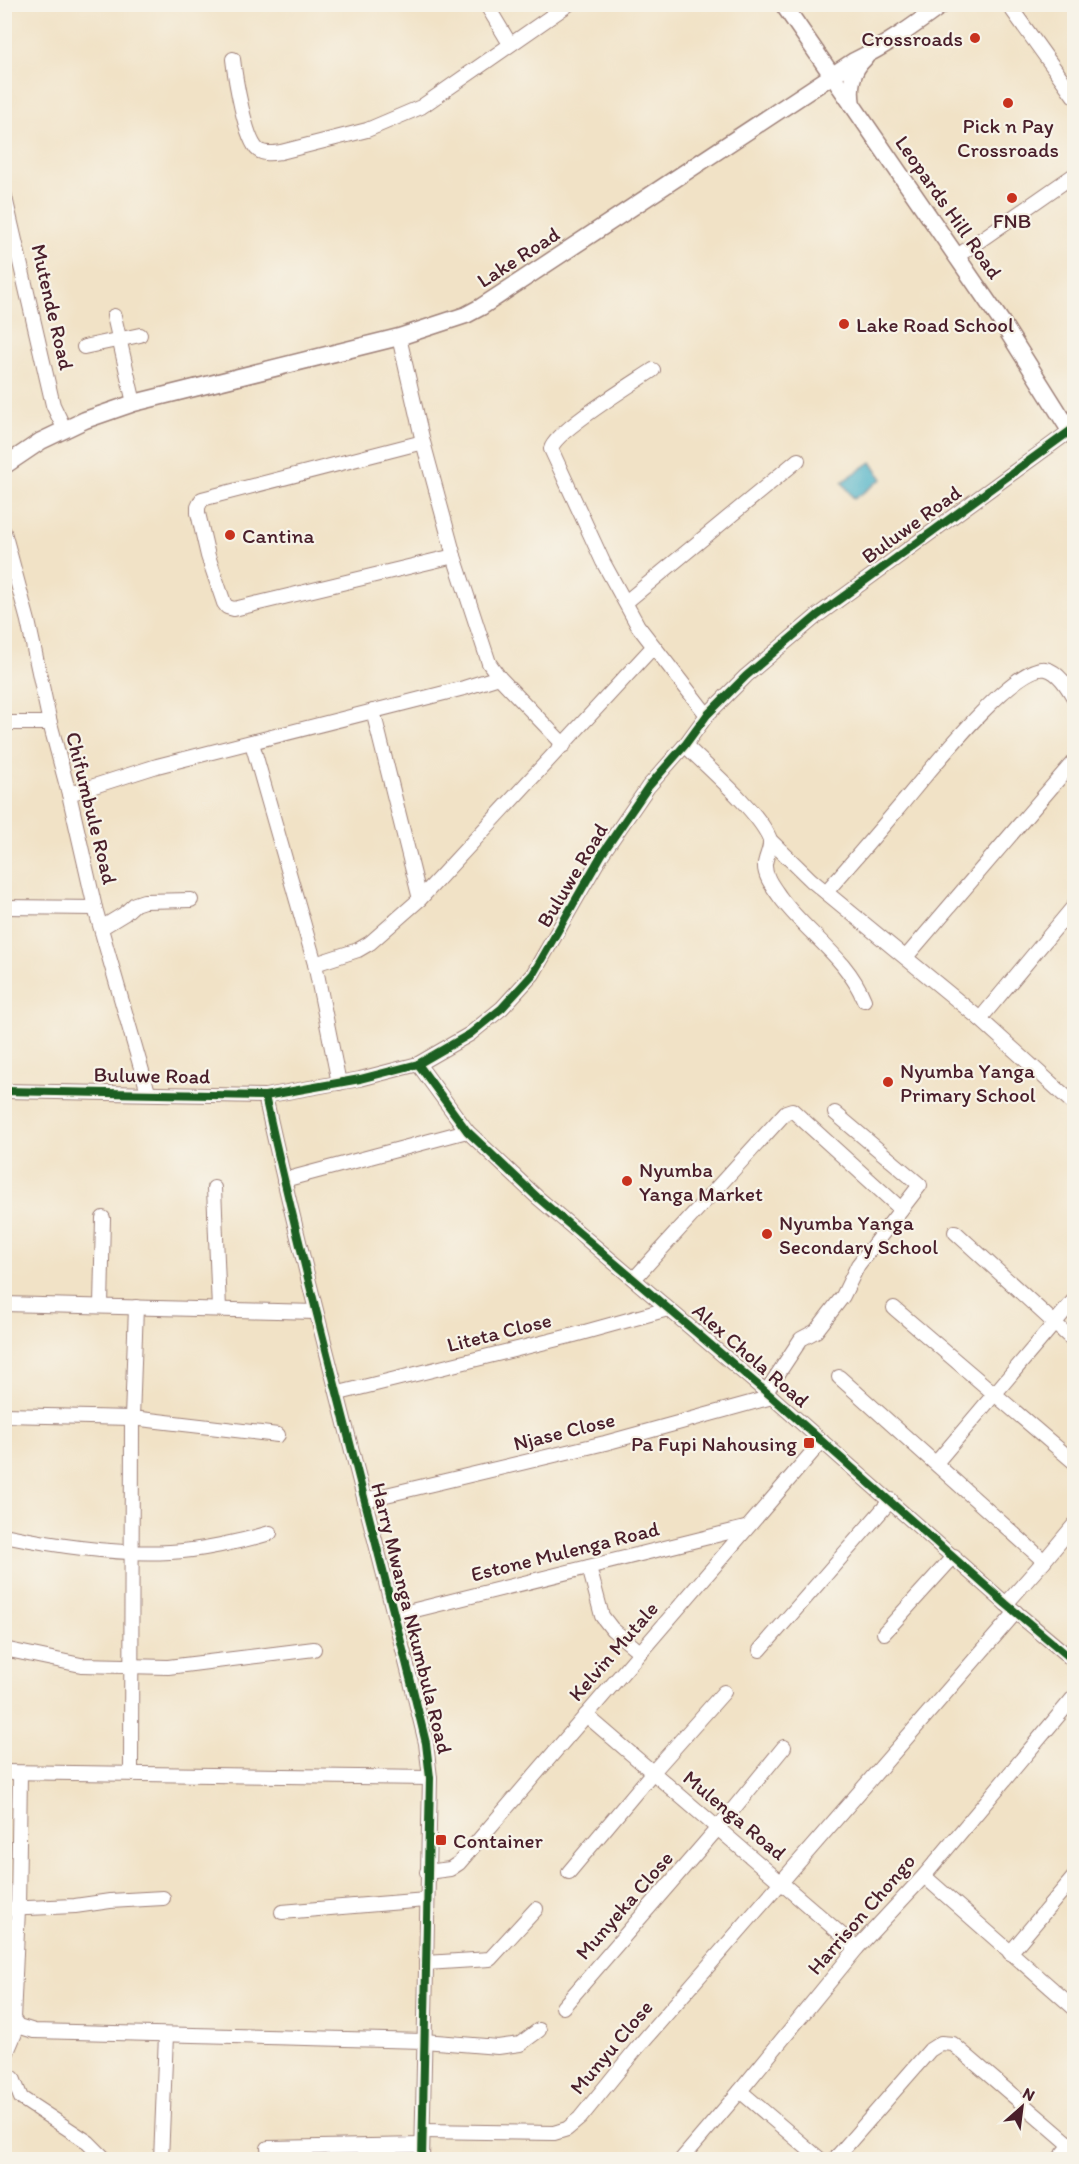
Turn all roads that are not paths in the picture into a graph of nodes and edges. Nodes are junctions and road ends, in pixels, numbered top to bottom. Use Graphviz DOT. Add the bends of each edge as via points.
graph roads {
  1 [pos="486,4"];
  2 [pos="568,4"];
  3 [pos="783,4"];
  4 [pos="944,4"];
  5 [pos="1008,4"];
  6 [pos="510,44"];
  7 [pos="812,49"];
  8 [pos="862,58"];
  9 [pos="233,59"];
  10 [pos="832,77"];
  11 [pos="804,95"];
  12 [pos="1074,96"];
  13 [pos="852,106"];
  14 [pos="1074,175"];
  15 [pos="4,193"];
  16 [pos="956,257"];
  17 [pos="114,316"];
  18 [pos="140,334"];
  19 [pos="399,337"];
  20 [pos="119,339"];
  21 [pos="84,347"];
  22 [pos="653,370"];
  23 [pos="134,403"];
  24 [pos="64,428"];
  25 [pos="1072,434"];
  26 [pos="423,442"];
  27 [pos="798,460"];
  28 [pos="4,466"];
  29 [pos="4,532"];
  30 [pos="454,556"];
  31 [pos="626,602"];
  32 [pos="653,647"];
  33 [pos="499,677"];
  34 [pos="1074,698"];
  35 [pos="373,711"];
  36 [pos="707,715"];
  37 [pos="4,723"];
  38 [pos="50,723"];
  39 [pos="252,743"];
  40 [pos="564,745"];
  41 [pos="685,745"];
  42 [pos="1074,761"];
  43 [pos="69,794"];
  44 [pos="770,840"];
  45 [pos="826,892"];
  46 [pos="420,899"];
  47 [pos="191,900"];
  48 [pos="1074,906"];
  49 [pos="4,907"];
  50 [pos="95,908"];
  51 [pos="101,928"];
  52 [pos="906,957"];
  53 [pos="315,964"];
  54 [pos="864,1000"];
  55 [pos="980,1019"];
  56 [pos="418,1064"];
  57 [pos="339,1083"];
  58 [pos="4,1091"];
  59 [pos="148,1092"];
  60 [pos="265,1096"];
  61 [pos="1074,1104"];
  62 [pos="835,1113"];
  63 [pos="467,1131"];
  64 [pos="284,1180"];
  65 [pos="214,1188"];
  66 [pos="901,1209"];
  67 [pos="103,1218"];
  68 [pos="955,1232"];
  69 [pos="634,1279"];
  70 [pos="1074,1300"];
  71 [pos="4,1304"];
  72 [pos="101,1306"];
  73 [pos="136,1307"];
  74 [pos="894,1308"];
  75 [pos="219,1309"];
  76 [pos="668,1309"];
  77 [pos="316,1312"];
  78 [pos="1054,1324"];
  79 [pos="1074,1341"];
  80 [pos="838,1377"];
  81 [pos="339,1393"];
  82 [pos="769,1394"];
  83 [pos="993,1394"];
  84 [pos="4,1415"];
  85 [pos="132,1419"];
  86 [pos="278,1435"];
  87 [pos="822,1441"];
  88 [pos="1074,1462"];
  89 [pos="936,1463"];
  90 [pos="365,1500"];
  91 [pos="891,1500"];
  92 [pos="1074,1525"];
  93 [pos="746,1528"];
  94 [pos="270,1533"];
  95 [pos="4,1535"];
  96 [pos="131,1551"];
  97 [pos="954,1556"];
  98 [pos="1044,1561"];
  99 [pos="589,1567"];
  100 [pos="1011,1608"];
  101 [pos="395,1615"];
  102 [pos="884,1633"];
  103 [pos="4,1649"];
  104 [pos="314,1649"];
  105 [pos="760,1650"];
  106 [pos="640,1652"];
  107 [pos="1074,1661"];
  108 [pos="130,1666"];
  109 [pos="724,1692"];
  110 [pos="1074,1697"];
  111 [pos="586,1715"];
  112 [pos="784,1747"];
  113 [pos="4,1772"];
  114 [pos="20,1773"];
  115 [pos="130,1773"];
  116 [pos="652,1773"];
  117 [pos="430,1778"];
  118 [pos="717,1829"];
  119 [pos="427,1872"];
  120 [pos="569,1872"];
  121 [pos="924,1876"];
  122 [pos="1074,1877"];
  123 [pos="781,1881"];
  124 [pos="163,1898"];
  125 [pos="426,1900"];
  126 [pos="11,1909"];
  127 [pos="536,1909"];
  128 [pos="282,1912"];
  129 [pos="857,1948"];
  130 [pos="1010,1953"];
  131 [pos="426,1963"];
  132 [pos="10,1977"];
  133 [pos="563,2007"];
  134 [pos="1074,2008"];
  135 [pos="18,2026"];
  136 [pos="538,2030"];
  137 [pos="166,2035"];
  138 [pos="424,2041"];
  139 [pos="4,2059"];
  140 [pos="4,2071"];
  141 [pos="740,2091"];
  142 [pos="423,2138"];
  143 [pos="1073,2146"];
  144 [pos="268,2148"];
  145 [pos="106,2160"];
  146 [pos="162,2160"];
  147 [pos="422,2160"];
  148 [pos="681,2160"];
  149 [pos="821,2160"];
  150 [pos="834,2160"];
  151 [pos="1058,2160"];
  1 -- 6 [label="street"];
  2 -- 6 [label="street"];
  3 -- 7 [label="main road, Leopards Hill Road"];
  4 -- 8 [label="main road, Lake Road"];
  5 -- 12 [label="street"];
  6 -- 9 [label="street" via="421,107 396,119 268,154 253,143 237,91"];
  7 -- 8 [label="main road" via="826,60 845,63"];
  7 -- 10 [label="main road, Leopards Hill Road"];
  7 -- 11 [label="main road" via="817,70"];
  8 -- 10 [label="main road, Lake Road"];
  8 -- 13 [label="main road" via="852,78"];
  10 -- 11 [label="main road, Lake Road"];
  10 -- 13 [label="main road, Leopards Hill Road"];
  11 -- 13 [label="main road" via="832,95"];
  11 -- 19 [label="main road, Lake Road" via="504,294 466,315"];
  13 -- 16 [label="main road, Leopards Hill Road"];
  14 -- 16 [label="street"];
  15 -- 24 [label="street, Mutende Road" via="53,405"];
  16 -- 25 [label="main road, Leopards Hill Road"];
  17 -- 20 [label="street"];
  18 -- 20 [label="street"];
  19 -- 23 [label="main road, Lake Road"];
  19 -- 26 [label="street"];
  20 -- 21 [label="street"];
  20 -- 23 [label="street"];
  22 -- 31 [label="street" via="559,437 551,450"];
  23 -- 24 [label="main road, Lake Road"];
  24 -- 28 [label="main road, Lake Road"];
  25 -- 36 [label="street, Buluwe Road" via="818,615"];
  26 -- 30 [label="street"];
  26 -- 30 [label="street" via="202,499 198,513 208,556 224,603 234,609"];
  27 -- 31 [label="street"];
  29 -- 38 [label="street, Chifumbule Road"];
  30 -- 33 [label="street" via="489,663"];
  31 -- 32 [label="street"];
  32 -- 36 [label="street"];
  32 -- 40 [label="street"];
  33 -- 35 [label="street"];
  33 -- 40 [label="street"];
  34 -- 45 [label="street" via="1056,675 1046,669 1024,676 1007,688 981,712"];
  35 -- 39 [label="street"];
  35 -- 46 [label="street"];
  36 -- 41 [label="street, Buluwe Road"];
  37 -- 38 [label="street"];
  38 -- 43 [label="street, Chifumbule Road"];
  39 -- 43 [label="street" via="157,766"];
  39 -- 53 [label="street"];
  40 -- 46 [label="street"];
  41 -- 44 [label="street" via="745,805"];
  41 -- 56 [label="street, Buluwe Road" via="648,787 602,854 533,974 488,1020"];
  42 -- 52 [label="street"];
  43 -- 50 [label="street, Chifumbule Road"];
  44 -- 45 [label="street"];
  44 -- 54 [label="street" via="767,876 789,908 845,968"];
  45 -- 52 [label="street"];
  46 -- 53 [label="street" via="364,947"];
  47 -- 51 [label="street" via="144,900"];
  48 -- 55 [label="street"];
  49 -- 50 [label="street"];
  50 -- 51 [label="street, Chifumbule Road"];
  51 -- 59 [label="street, Chifumbule Road"];
  52 -- 55 [label="street"];
  53 -- 57 [label="street"];
  55 -- 61 [label="street"];
  56 -- 57 [label="street, Buluwe Road"];
  56 -- 63 [label="street, Alex Chola Road"];
  57 -- 60 [label="street, Buluwe Road"];
  58 -- 59 [label="street, Buluwe Road"];
  59 -- 60 [label="street, Buluwe Road"];
  60 -- 64 [label="street, Harry Mwanga Nkumbula Road"];
  62 -- 66 [label="street" via="920,1185"];
  63 -- 64 [label="street"];
  63 -- 69 [label="street, Alex Chola Road"];
  64 -- 77 [label="street, Harry Mwanga Nkumbula Road"];
  65 -- 75 [label="street"];
  66 -- 69 [label="street" via="792,1110 786,1112"];
  66 -- 82 [label="street" via="858,1265 843,1296 816,1331 801,1339"];
  67 -- 72 [label="street"];
  68 -- 78 [label="street"];
  69 -- 76 [label="street, Alex Chola Road"];
  70 -- 78 [label="street"];
  71 -- 72 [label="street"];
  72 -- 73 [label="street"];
  73 -- 75 [label="street"];
  73 -- 85 [label="street"];
  74 -- 83 [label="street"];
  75 -- 77 [label="street"];
  76 -- 81 [label="street, Liteta Close"];
  76 -- 82 [label="street, Alex Chola Road"];
  77 -- 81 [label="street, Harry Mwanga Nkumbula Road"];
  78 -- 79 [label="street"];
  78 -- 83 [label="street"];
  80 -- 89 [label="street"];
  81 -- 90 [label="street, Harry Mwanga Nkumbula Road"];
  82 -- 87 [label="street, Alex Chola Road"];
  82 -- 90 [label="street, Njase Close" via="605,1443"];
  83 -- 88 [label="street"];
  83 -- 89 [label="street"];
  84 -- 85 [label="street"];
  85 -- 86 [label="street"];
  85 -- 96 [label="street"];
  87 -- 91 [label="street, Alex Chola Road"];
  87 -- 93 [label="street, Kelvin Mutale"];
  89 -- 98 [label="street"];
  90 -- 101 [label="street, Harry Mwanga Nkumbula Road"];
  91 -- 97 [label="street, Alex Chola Road"];
  91 -- 105 [label="street"];
  92 -- 98 [label="street, Munyu Close"];
  93 -- 99 [label="street, Estone Mulenga Road"];
  93 -- 106 [label="street, Kelvin Mutale"];
  94 -- 96 [label="street" via="178,1551"];
  95 -- 96 [label="street" via="81,1548"];
  96 -- 108 [label="street"];
  97 -- 100 [label="street, Alex Chola Road"];
  97 -- 102 [label="street"];
  98 -- 100 [label="street, Munyu Close"];
  99 -- 101 [label="street, Estone Mulenga Road"];
  99 -- 106 [label="street" via="602,1616"];
  100 -- 107 [label="street, Alex Chola Road"];
  100 -- 123 [label="street, Munyu Close" via="942,1696"];
  101 -- 117 [label="street, Harry Mwanga Nkumbula Road" via="426,1743"];
  103 -- 108 [label="street" via="73,1664"];
  104 -- 108 [label="street" via="186,1666"];
  106 -- 111 [label="street, Kelvin Mutale"];
  108 -- 115 [label="street"];
  109 -- 116 [label="street"];
  110 -- 121 [label="street, Harrison Chongo"];
  111 -- 116 [label="street, Mulenga Road"];
  111 -- 119 [label="street, Kelvin Mutale" via="459,1863 450,1869"];
  112 -- 118 [label="street, Munyeka Close"];
  113 -- 114 [label="street"];
  114 -- 115 [label="street"];
  114 -- 126 [label="street"];
  115 -- 117 [label="street"];
  116 -- 118 [label="street, Mulenga Road"];
  116 -- 120 [label="street"];
  117 -- 119 [label="street, Harry Mwanga Nkumbula Road"];
  118 -- 123 [label="street, Mulenga Road"];
  118 -- 133 [label="street, Munyeka Close"];
  119 -- 125 [label="street, Harry Mwanga Nkumbula Road"];
  121 -- 129 [label="street, Harrison Chongo"];
  121 -- 130 [label="street"];
  122 -- 130 [label="street"];
  123 -- 129 [label="street, Mulenga Road"];
  123 -- 142 [label="street, Munyu Close" via="567,2129 538,2134"];
  124 -- 126 [label="street"];
  125 -- 128 [label="street"];
  125 -- 131 [label="street, Harry Mwanga Nkumbula Road"];
  126 -- 132 [label="street"];
  127 -- 131 [label="street" via="490,1959"];
  129 -- 141 [label="street, Harrison Chongo"];
  130 -- 134 [label="street"];
  131 -- 138 [label="street, Harry Mwanga Nkumbula Road"];
  132 -- 135 [label="street"];
  135 -- 137 [label="street" via="34,2031"];
  135 -- 139 [label="street"];
  136 -- 138 [label="street" via="520,2044 507,2047"];
  137 -- 138 [label="street"];
  137 -- 146 [label="street"];
  138 -- 142 [label="street, Harry Mwanga Nkumbula Road"];
  140 -- 145 [label="street" via="13,2078 21,2098 88,2142"];
  141 -- 148 [label="street, Harrison Chongo"];
  141 -- 149 [label="street"];
  142 -- 144 [label="street, Munyu Close"];
  142 -- 147 [label="street, Harry Mwanga Nkumbula Road"];
  143 -- 150 [label="street" via="953,2044 941,2043 930,2050"];
  143 -- 151 [label="street"];
}
